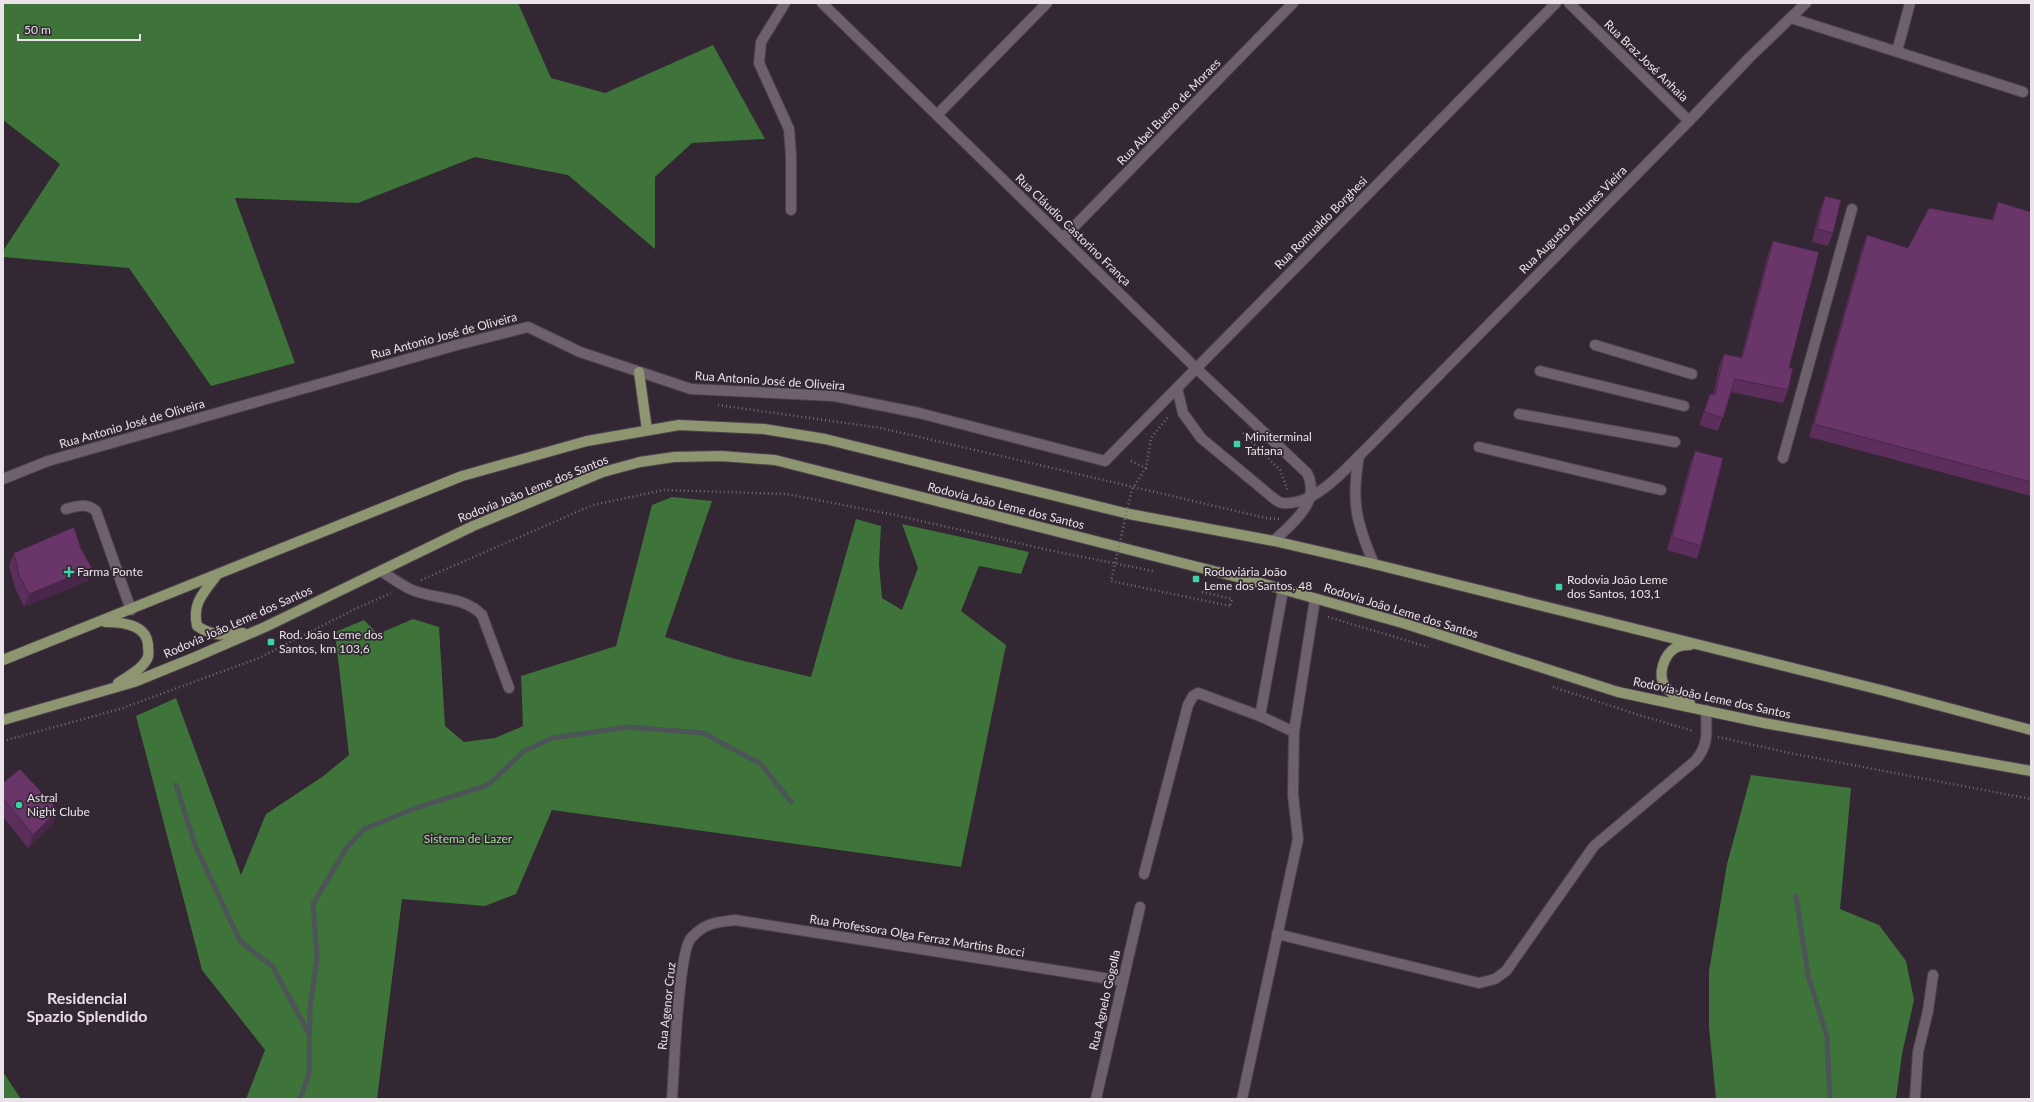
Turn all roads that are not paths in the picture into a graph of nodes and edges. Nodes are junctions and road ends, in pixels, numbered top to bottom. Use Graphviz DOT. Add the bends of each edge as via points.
graph roads {
  1 [pos="785,3"];
  2 [pos="822,3"];
  3 [pos="1047,3"];
  4 [pos="1293,3"];
  5 [pos="1556,3"];
  6 [pos="1569,3"];
  7 [pos="1806,3"];
  8 [pos="1910,3"];
  9 [pos="1791,18"];
  10 [pos="1897,51"];
  11 [pos="2023,92"];
  12 [pos="937,115"];
  13 [pos="1689,121"];
  14 [pos="1852,209"];
  15 [pos="791,210"];
  16 [pos="1063,238"];
  17 [pos="1595,345"];
  18 [pos="1196,368"];
  19 [pos="1540,371"];
  20 [pos="639,372"];
  21 [pos="1692,374"];
  22 [pos="1177,388"];
  23 [pos="1684,406"];
  24 [pos="1519,414"];
  25 [pos="647,430"];
  26 [pos="1675,442"];
  27 [pos="1479,447"];
  28 [pos="1359,456"];
  29 [pos="1783,458"];
  30 [pos="1105,461"];
  31 [pos="1307,473"];
  32 [pos="3,479"];
  33 [pos="1329,485"];
  34 [pos="1661,490"];
  35 [pos="1310,497"];
  36 [pos="66,509"];
  37 [pos="1274,541"];
  38 [pos="1374,564"];
  39 [pos="381,571"];
  40 [pos="216,576"];
  41 [pos="1283,590"];
  42 [pos="1315,598"];
  43 [pos="131,610"];
  44 [pos="99,622"];
  45 [pos="255,632"];
  46 [pos="1694,644"];
  47 [pos="3,660"];
  48 [pos="509,688"];
  49 [pos="107,689"];
  50 [pos="1706,710"];
  51 [pos="1260,716"];
  52 [pos="3,720"];
  53 [pos="2031,730"];
  54 [pos="1294,732"];
  55 [pos="2031,771"];
  56 [pos="1144,874"];
  57 [pos="1140,907"];
  58 [pos="707,924"];
  59 [pos="1277,934"];
  60 [pos="1933,975"];
  61 [pos="1123,981"];
  62 [pos="672,1099"];
  63 [pos="1096,1099"];
  64 [pos="1242,1099"];
  65 [pos="1915,1099"];
  1 -- 15 [label="street" via="761,42 759,63 789,128"];
  2 -- 12 [label="street, Rua Cláudio Castorino França"];
  3 -- 12 [label="street"];
  4 -- 16 [label="street, Rua Abel Bueno de Moraes"];
  5 -- 18 [label="street, Rua Romualdo Borghesi"];
  6 -- 13 [label="street, Rua Braz José Anhaia"];
  7 -- 9 [label="street, Rua Augusto Antunes Vieira"];
  8 -- 10 [label="street"];
  9 -- 10 [label="street"];
  9 -- 13 [label="street, Rua Augusto Antunes Vieira"];
  10 -- 11 [label="street"];
  12 -- 16 [label="street, Rua Cláudio Castorino França"];
  13 -- 28 [label="street, Rua Augusto Antunes Vieira"];
  14 -- 29 [label="street"];
  16 -- 18 [label="street, Rua Cláudio Castorino França"];
  17 -- 21 [label="street"];
  18 -- 22 [label="street, Rua Romualdo Borghesi"];
  18 -- 31 [label="street, Rua Cláudio Castorino França"];
  19 -- 23 [label="street"];
  20 -- 25 [label="main road"];
  20 -- 30 [label="street, Rua Antonio José de Oliveira" via="691,389 834,396 919,413"];
  20 -- 32 [label="street, Rua Antonio José de Oliveira" via="580,352 528,327 48,461"];
  22 -- 30 [label="street, Rua Romualdo Borghesi"];
  22 -- 35 [label="street, Rua Augusto Antunes Vieira" via="1183,413 1202,438 1272,497 1282,503"];
  24 -- 26 [label="street"];
  25 -- 37 [label="main road, Rodovia João Leme dos Santos" via="679,425 764,429 824,440 1129,514"];
  25 -- 40 [label="main road, Rodovia João Leme dos Santos" via="587,441 462,476"];
  27 -- 34 [label="street"];
  28 -- 33 [label="street, Rua Augusto Antunes Vieira"];
  28 -- 38 [label="street" via="1354,484 1356,514 1362,538"];
  31 -- 33 [label="street, Rua Cláudio Castorino França" via="1317,483"];
  31 -- 35 [label="street" via="1312,492"];
  33 -- 35 [label="street, Rua Augusto Antunes Vieira"];
  35 -- 37 [label="street" via="1305,510"];
  36 -- 43 [label="street" via="91,506 96,511"];
  37 -- 38 [label="main road, Rodovia João Leme dos Santos"];
  38 -- 46 [label="main road, Rodovia João Leme dos Santos"];
  39 -- 41 [label="main road, Rodovia João Leme dos Santos" via="473,526 603,472 640,462 674,457 721,456 775,460"];
  39 -- 45 [label="main road, Rodovia João Leme dos Santos"];
  39 -- 48 [label="street" via="410,589 474,607 482,615"];
  40 -- 43 [label="main road, Rodovia João Leme dos Santos"];
  40 -- 45 [label="main road" via="201,597 195,614 197,626 208,634"];
  41 -- 42 [label="main road, Rodovia João Leme dos Santos"];
  41 -- 51 [label="street"];
  42 -- 50 [label="main road, Rodovia João Leme dos Santos" via="1618,692"];
  42 -- 54 [label="street"];
  43 -- 44 [label="main road, Rodovia João Leme dos Santos"];
  44 -- 47 [label="main road, Rodovia João Leme dos Santos"];
  44 -- 49 [label="main road" via="120,622 134,626 148,640 148,657 139,668"];
  45 -- 49 [label="main road, Rodovia João Leme dos Santos" via="134,682"];
  46 -- 50 [label="main road" via="1675,648 1666,658 1660,675 1665,686 1674,694"];
  46 -- 53 [label="main road, Rodovia João Leme dos Santos"];
  49 -- 52 [label="main road, Rodovia João Leme dos Santos"];
  50 -- 55 [label="main road, Rodovia João Leme dos Santos" via="1764,723"];
  50 -- 59 [label="street" via="1703,752 1594,846 1506,971 1495,980 1479,983"];
  51 -- 54 [label="street"];
  51 -- 56 [label="street" via="1198,693 1193,696 1188,705"];
  54 -- 59 [label="street" via="1293,795 1298,839"];
  57 -- 61 [label="street, Rua Agnelo Gogolla"];
  58 -- 61 [label="street, Rua Professora Olga Ferraz Martins Bocci" via="735,920"];
  58 -- 62 [label="street, Rua Agenor Cruz" via="690,940 682,969"];
  59 -- 64 [label="street"];
  60 -- 65 [label="street" via="1918,1052"];
  61 -- 63 [label="street, Rua Agnelo Gogolla"];
}
